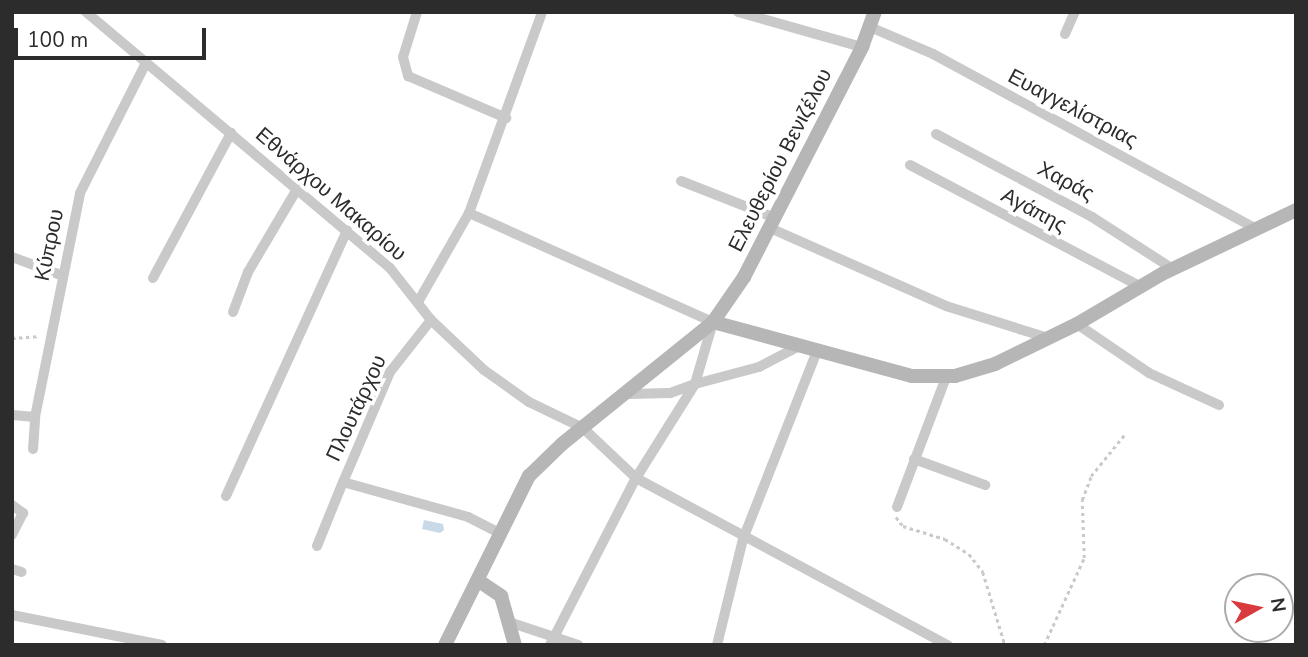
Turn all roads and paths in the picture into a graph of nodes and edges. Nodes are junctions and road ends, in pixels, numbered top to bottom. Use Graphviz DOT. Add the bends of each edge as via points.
graph roads {
  1 [pos="86,12"];
  2 [pos="417,12"];
  3 [pos="542,12"];
  4 [pos="738,12"];
  5 [pos="875,12"];
  6 [pos="1075,12"];
  7 [pos="103,17"];
  8 [pos="870,27"];
  9 [pos="1065,34"];
  10 [pos="862,47"];
  11 [pos="146,63"];
  12 [pos="506,118"];
  13 [pos="231,133"];
  14 [pos="936,134"];
  15 [pos="910,165"];
  16 [pos="681,181"];
  17 [pos="297,189"];
  18 [pos="1296,211"];
  19 [pos="469,213"];
  20 [pos="773,223"];
  21 [pos="1256,229"];
  22 [pos="347,230"];
  23 [pos="12,257"];
  24 [pos="1173,269"];
  25 [pos="61,275"];
  26 [pos="153,278"];
  27 [pos="1141,287"];
  28 [pos="418,302"];
  29 [pos="233,312"];
  30 [pos="431,320"];
  31 [pos="713,322"];
  32 [pos="1077,324"];
  33 [pos="51,332"];
  34 [pos="12,338"];
  35 [pos="1048,338"];
  36 [pos="802,344"];
  37 [pos="818,349"];
  38 [pos="946,377"];
  39 [pos="695,384"];
  40 [pos="628,394"];
  41 [pos="1219,405"];
  42 [pos="12,415"];
  43 [pos="34,417"];
  44 [pos="583,428"];
  45 [pos="1125,434"];
  46 [pos="33,449"];
  47 [pos="914,459"];
  48 [pos="636,478"];
  49 [pos="343,482"];
  50 [pos="985,485"];
  51 [pos="226,496"];
  52 [pos="12,505"];
  53 [pos="897,507"];
  54 [pos="501,534"];
  55 [pos="12,535"];
  56 [pos="743,539"];
  57 [pos="317,547"];
  58 [pos="480,581"];
  59 [pos="12,615"];
  60 [pos="509,622"];
  61 [pos="551,641"];
  62 [pos="162,645"];
  63 [pos="446,645"];
  64 [pos="515,645"];
  65 [pos="578,645"];
  66 [pos="717,645"];
  67 [pos="948,645"];
  68 [pos="1005,645"];
  69 [pos="1044,645"];
  1 -- 7 [label="street, Εθνάρχου Μακαρίου"];
  2 -- 12 [label="street" via="403,57 408,76"];
  3 -- 12 [label="street"];
  4 -- 10 [label="street"];
  5 -- 8 [label="street, Ελευθερίου Βενιζέλου"];
  6 -- 9 [label="street"];
  7 -- 11 [label="street, Εθνάρχου Μακαρίου"];
  8 -- 10 [label="street, Ελευθερίου Βενιζέλου"];
  8 -- 21 [label="street, Ευαγγελίστριας" via="933,54"];
  10 -- 20 [label="street, Ελευθερίου Βενιζέλου"];
  11 -- 13 [label="street, Εθνάρχου Μακαρίου"];
  11 -- 25 [label="street, Κύπρου" via="80,193"];
  12 -- 19 [label="street"];
  13 -- 17 [label="street, Εθνάρχου Μακαρίου"];
  13 -- 26 [label="street"];
  14 -- 24 [label="street, Χαράς" via="1092,217"];
  15 -- 27 [label="street, Αγάπης"];
  16 -- 20 [label="street"];
  17 -- 22 [label="street, Εθνάρχου Μακαρίου"];
  17 -- 29 [label="street" via="248,272"];
  18 -- 21 [label="street"];
  19 -- 28 [label="street"];
  19 -- 31 [label="street"];
  20 -- 31 [label="street, Ελευθερίου Βενιζέλου"];
  20 -- 35 [label="street" via="946,306"];
  21 -- 24 [label="street"];
  22 -- 28 [label="street, Εθνάρχου Μακαρίου" via="390,268"];
  22 -- 51 [label="street"];
  23 -- 25 [label="street"];
  24 -- 27 [label="street"];
  25 -- 33 [label="street, Κύπρου"];
  27 -- 32 [label="street"];
  28 -- 30 [label="street, Εθνάρχου Μακαρίου"];
  30 -- 44 [label="street, Εθνάρχου Μακαρίου" via="484,370 529,402"];
  30 -- 49 [label="street, Πλουτάρχου" via="390,372"];
  31 -- 36 [label="street"];
  31 -- 39 [label="street"];
  31 -- 40 [label="street, Ελευθερίου Βενιζέλου"];
  32 -- 35 [label="street"];
  32 -- 41 [label="street" via="1149,373"];
  33 -- 34 [label="path"];
  33 -- 43 [label="street, Κύπρου"];
  35 -- 38 [label="street" via="976,372"];
  36 -- 37 [label="street"];
  36 -- 39 [label="street" via="759,367"];
  37 -- 38 [label="street" via="912,376"];
  37 -- 56 [label="street"];
  38 -- 47 [label="street"];
  39 -- 40 [label="street" via="670,393"];
  39 -- 48 [label="street"];
  40 -- 44 [label="street, Ελευθερίου Βενιζέλου"];
  42 -- 43 [label="street"];
  43 -- 46 [label="street, Κύπρου"];
  44 -- 48 [label="street, Εθνάρχου Μακαρίου"];
  44 -- 54 [label="street, Ελευθερίου Βενιζέλου" via="529,476"];
  45 -- 69 [label="path" via="1091,476 1082,500 1084,558"];
  47 -- 50 [label="street"];
  47 -- 53 [label="street"];
  48 -- 56 [label="street, Εθνάρχου Μακαρίου"];
  48 -- 61 [label="street"];
  49 -- 54 [label="street, Πλουτάρχου" via="456,513"];
  49 -- 57 [label="street"];
  52 -- 55 [label="street" via="23,513"];
  53 -- 68 [label="path" via="896,517 903,526 945,539 976,563 992,596"];
  54 -- 58 [label="street, Ελευθερίου Βενιζέλου"];
  56 -- 66 [label="street"];
  56 -- 67 [label="street, Εθνάρχου Μακαρίου"];
  58 -- 60 [label="street" via="497,589"];
  58 -- 63 [label="street, Ελευθερίου Βενιζέλου"];
  59 -- 62 [label="street"];
  60 -- 61 [label="street"];
  60 -- 64 [label="street"];
  61 -- 65 [label="street"];
}
